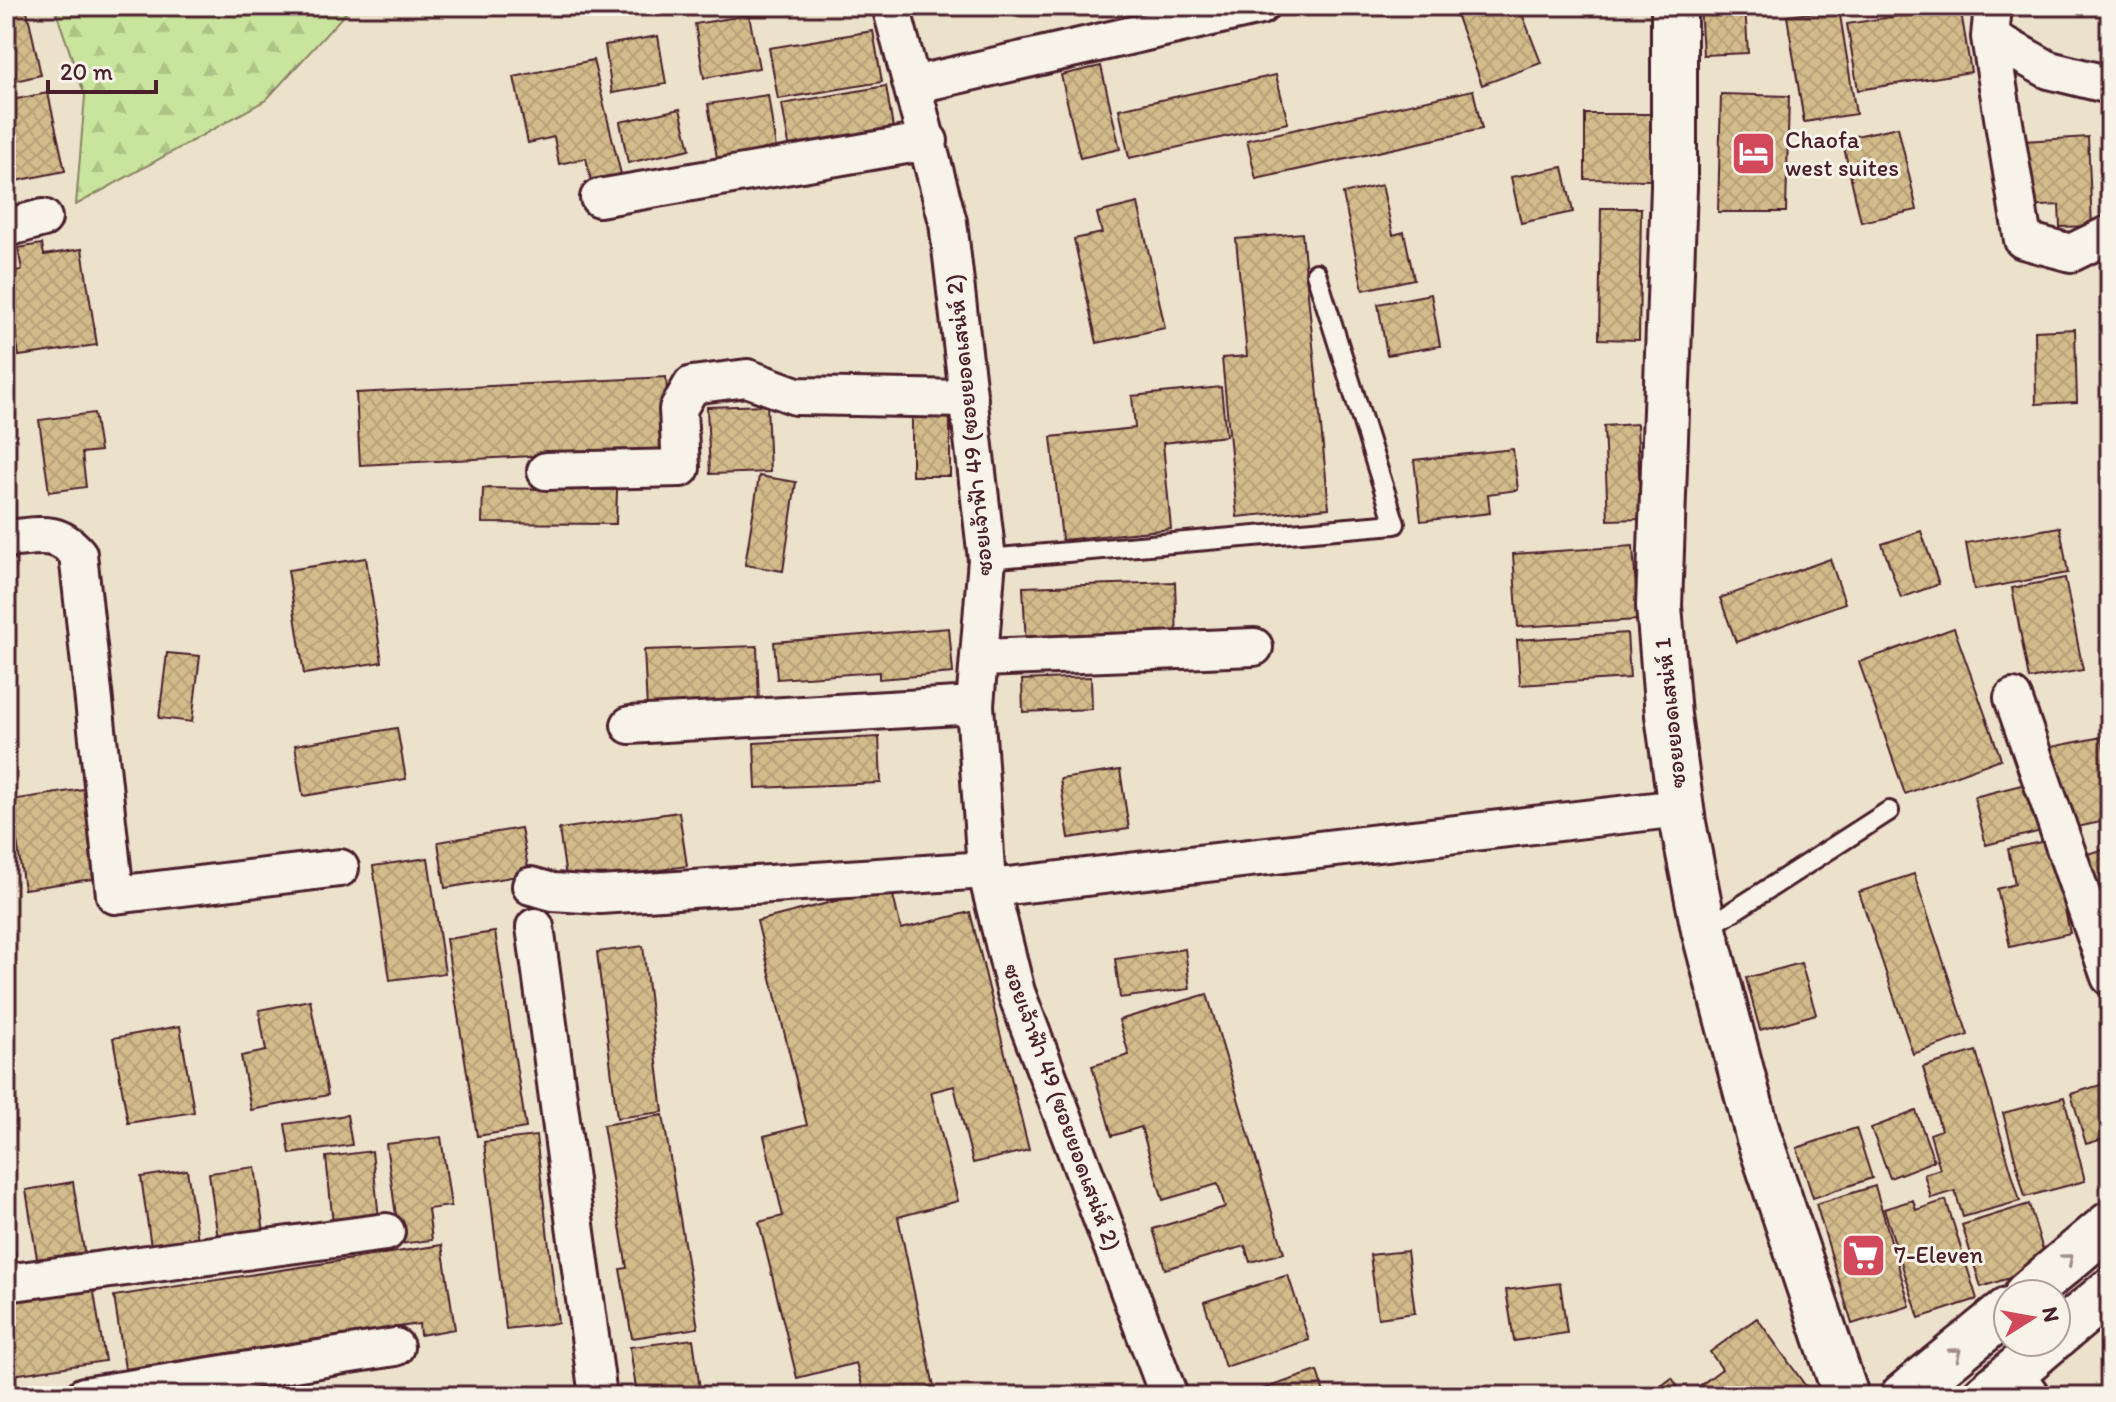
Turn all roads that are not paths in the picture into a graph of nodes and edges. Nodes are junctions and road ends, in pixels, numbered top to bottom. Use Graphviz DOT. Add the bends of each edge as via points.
graph roads {
  1 [pos="891,6"];
  2 [pos="1260,6"];
  3 [pos="1674,6"];
  4 [pos="1992,21"];
  5 [pos="913,85"];
  6 [pos="2110,85"];
  7 [pos="929,141"];
  8 [pos="599,198"];
  9 [pos="43,218"];
  10 [pos="6,228"];
  11 [pos="2110,234"];
  12 [pos="1316,273"];
  13 [pos="969,399"];
  14 [pos="546,471"];
  15 [pos="6,539"];
  16 [pos="987,559"];
  17 [pos="1254,647"];
  18 [pos="981,658"];
  19 [pos="2013,698"];
  20 [pos="975,705"];
  21 [pos="630,725"];
  22 [pos="1680,808"];
  23 [pos="1889,811"];
  24 [pos="340,868"];
  25 [pos="988,879"];
  26 [pos="531,886"];
  27 [pos="535,927"];
  28 [pos="1704,930"];
  29 [pos="2110,977"];
  30 [pos="2110,1224"];
  31 [pos="386,1232"];
  32 [pos="2046,1278"];
  33 [pos="6,1283"];
  34 [pos="2110,1291"];
  35 [pos="1992,1323"];
  36 [pos="2072,1323"];
  37 [pos="395,1347"];
  38 [pos="2035,1358"];
  39 [pos="2010,1388"];
  40 [pos="84,1396"];
  41 [pos="598,1396"];
  42 [pos="1169,1396"];
  43 [pos="1846,1396"];
  44 [pos="1903,1396"];
  1 -- 5 [label="street, ซอยเจ้าฟ้า 49 (ซอยยอดเสน่ห์ 2)"];
  2 -- 5 [label="street"];
  3 -- 22 [label="street, ซอยยอดเสน่ห์ 1" via="1674,187 1659,606"];
  4 -- 6 [label="street" via="2049,70"];
  4 -- 11 [label="street" via="2023,240 2071,253"];
  5 -- 7 [label="street, ซอยเจ้าฟ้า 49 (ซอยยอดเสน่ห์ 2)"];
  7 -- 8 [label="street"];
  7 -- 13 [label="street, ซอยเจ้าฟ้า 49 (ซอยยอดเสน่ห์ 2)" via="948,222"];
  9 -- 10 [label="street"];
  12 -- 16 [label="lane" via="1395,524"];
  13 -- 14 [label="street" via="796,396 747,378 692,385 678,409 681,468"];
  13 -- 16 [label="street, ซอยเจ้าฟ้า 49 (ซอยยอดเสน่ห์ 2)"];
  15 -- 24 [label="street" via="65,539 78,554 115,895"];
  16 -- 18 [label="street, ซอยเจ้าฟ้า 49 (ซอยยอดเสน่ห์ 2)"];
  17 -- 18 [label="street"];
  18 -- 20 [label="street, ซอยเจ้าฟ้า 49 (ซอยยอดเสน่ห์ 2)"];
  19 -- 29 [label="street"];
  20 -- 21 [label="street"];
  20 -- 25 [label="street, ซอยเจ้าฟ้า 49 (ซอยยอดเสน่ห์ 2)"];
  22 -- 25 [label="street"];
  22 -- 28 [label="street, ซอยยอดเสน่ห์ 1"];
  23 -- 28 [label="lane"];
  25 -- 26 [label="street" via="600,895"];
  25 -- 42 [label="street, ซอยเจ้าฟ้า 49 (ซอยยอดเสน่ห์ 2)" via="1016,992"];
  27 -- 41 [label="street"];
  28 -- 43 [label="street, ซอยยอดเสน่ห์ 1" via="1758,1135"];
  32 -- 30 [label="street, one-way"];
  31 -- 33 [label="street"];
  34 -- 36 [label="street"];
  44 -- 35 [label="street, one-way"];
  37 -- 40 [label="street"];
  38 -- 39 [label="street"];
}
